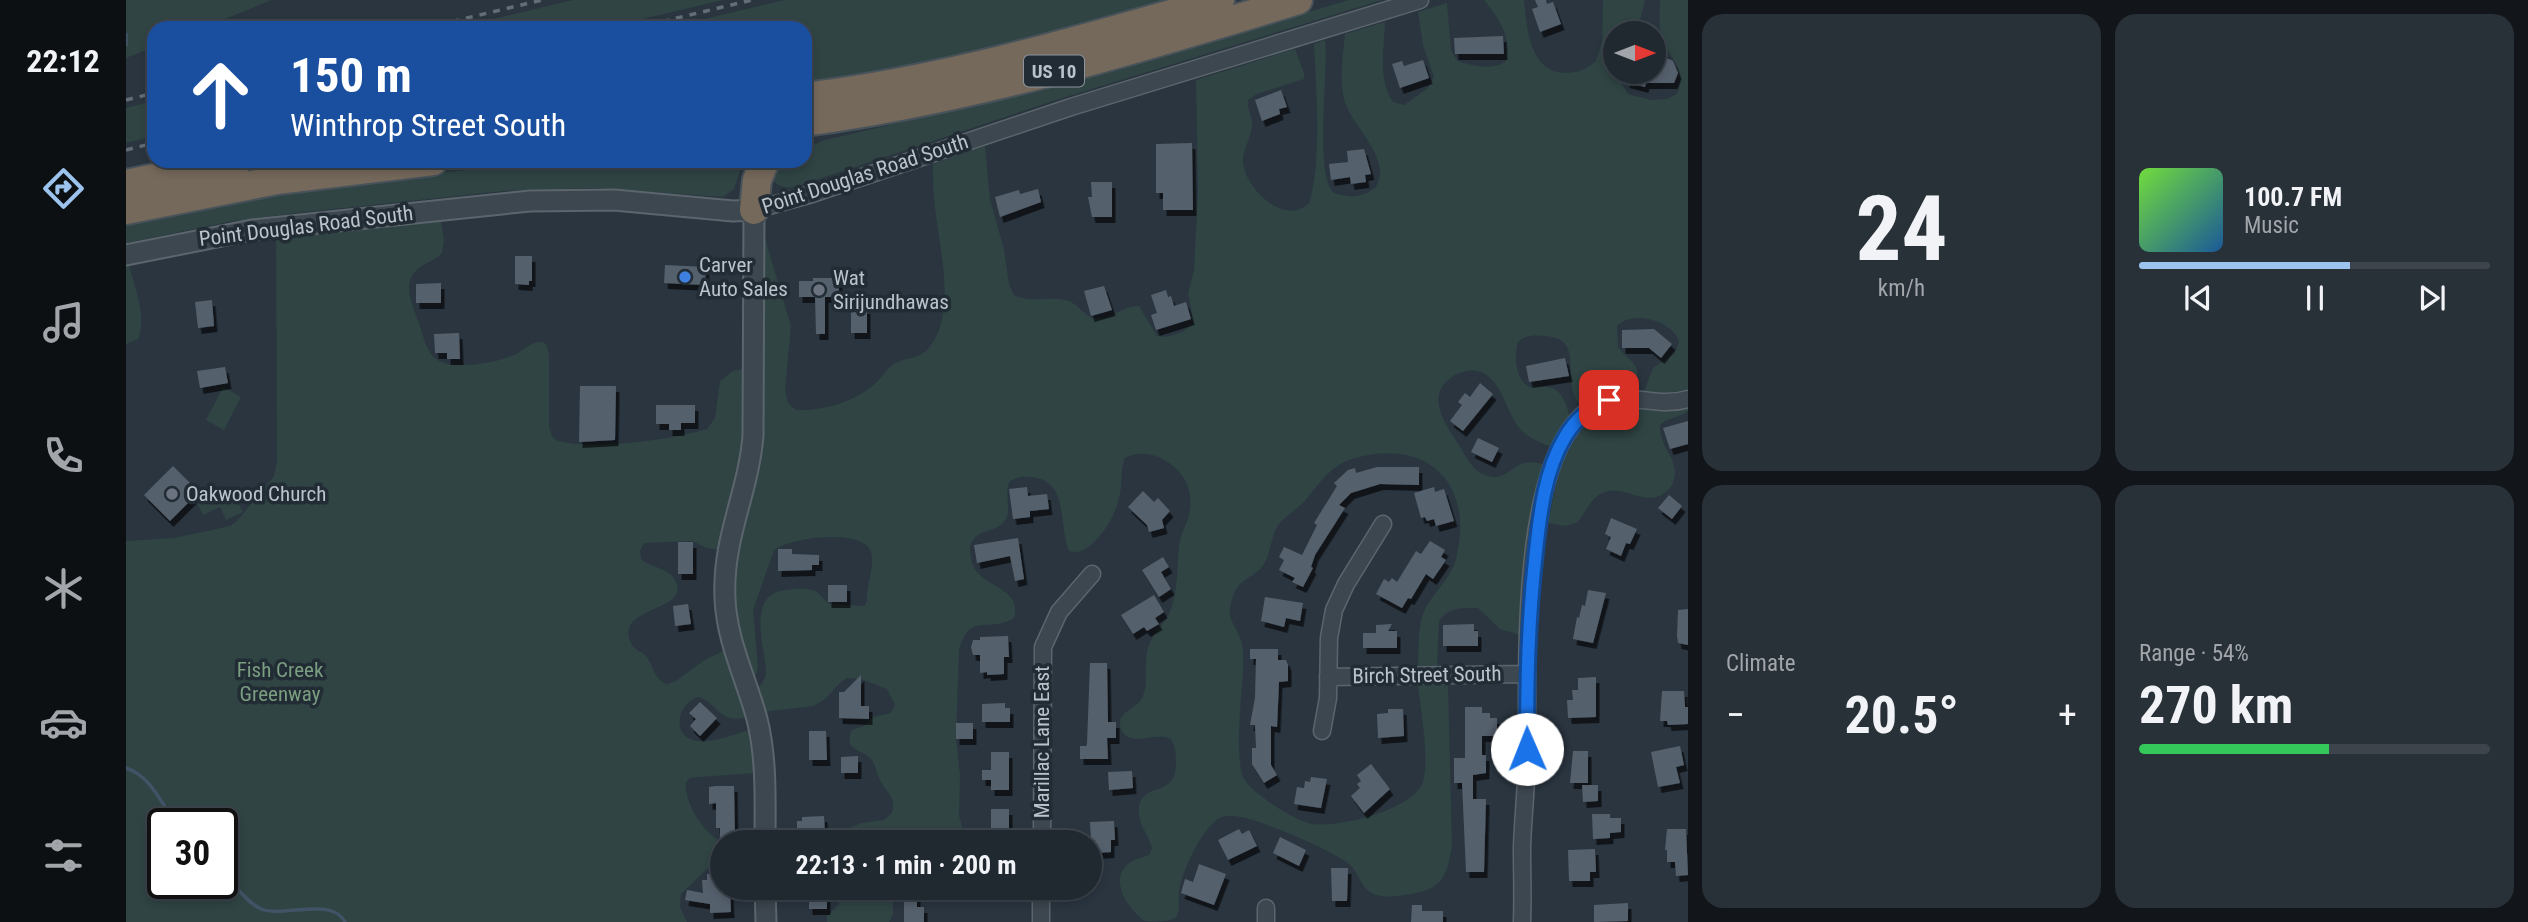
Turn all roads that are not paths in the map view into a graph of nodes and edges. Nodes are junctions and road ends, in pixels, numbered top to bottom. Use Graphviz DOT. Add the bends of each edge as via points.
graph roads {
  1 [pos="1220,0"];
  2 [pos="1298,0"];
  3 [pos="1420,0"];
  4 [pos="979,91"];
  5 [pos="812,96"];
  6 [pos="812,121"];
  7 [pos="812,139"];
  8 [pos="204,168"];
  9 [pos="376,168"];
  10 [pos="762,168"];
  11 [pos="126,184"];
  12 [pos="126,210"];
  13 [pos="754,210"];
  14 [pos="126,254"];
  15 [pos="1688,399"];
  16 [pos="1383,524"];
  17 [pos="1092,574"];
  18 [pos="1526,674"];
  19 [pos="1328,677"];
  20 [pos="1322,731"];
  21 [pos="765,830"];
  22 [pos="1042,830"];
  23 [pos="765,900"];
  24 [pos="1041,900"];
  25 [pos="765,922"];
  26 [pos="1041,922"];
  27 [pos="1522,922"];
  1 -- 5 [label="highway, US 10" via="981,65"];
  2 -- 4 [label="highway, US 10"];
  3 -- 13 [label="street, Point Douglas Road South"];
  4 -- 6 [label="highway, US 10"];
  4 -- 7 [label="highway"];
  8 -- 11 [label="highway"];
  9 -- 12 [label="highway" via="215,190"];
  10 -- 13 [label="highway"];
  13 -- 14 [label="street, Point Douglas Road South" via="614,200 530,201 278,226"];
  13 -- 21 [label="street" via="753,436 749,470 728,544 725,597 730,637 762,747"];
  15 -- 18 [label="street" via="1667,403 1624,397 1596,406 1569,430 1544,499"];
  16 -- 19 [label="street" via="1336,604 1328,638"];
  17 -- 22 [label="street, Marillac Lane East" via="1059,612 1043,647"];
  18 -- 19 [label="street, Birch Street South"];
  18 -- 27 [label="street"];
  19 -- 20 [label="street"];
  23 -- 25 [label="street"];
  24 -- 26 [label="street"];
}
